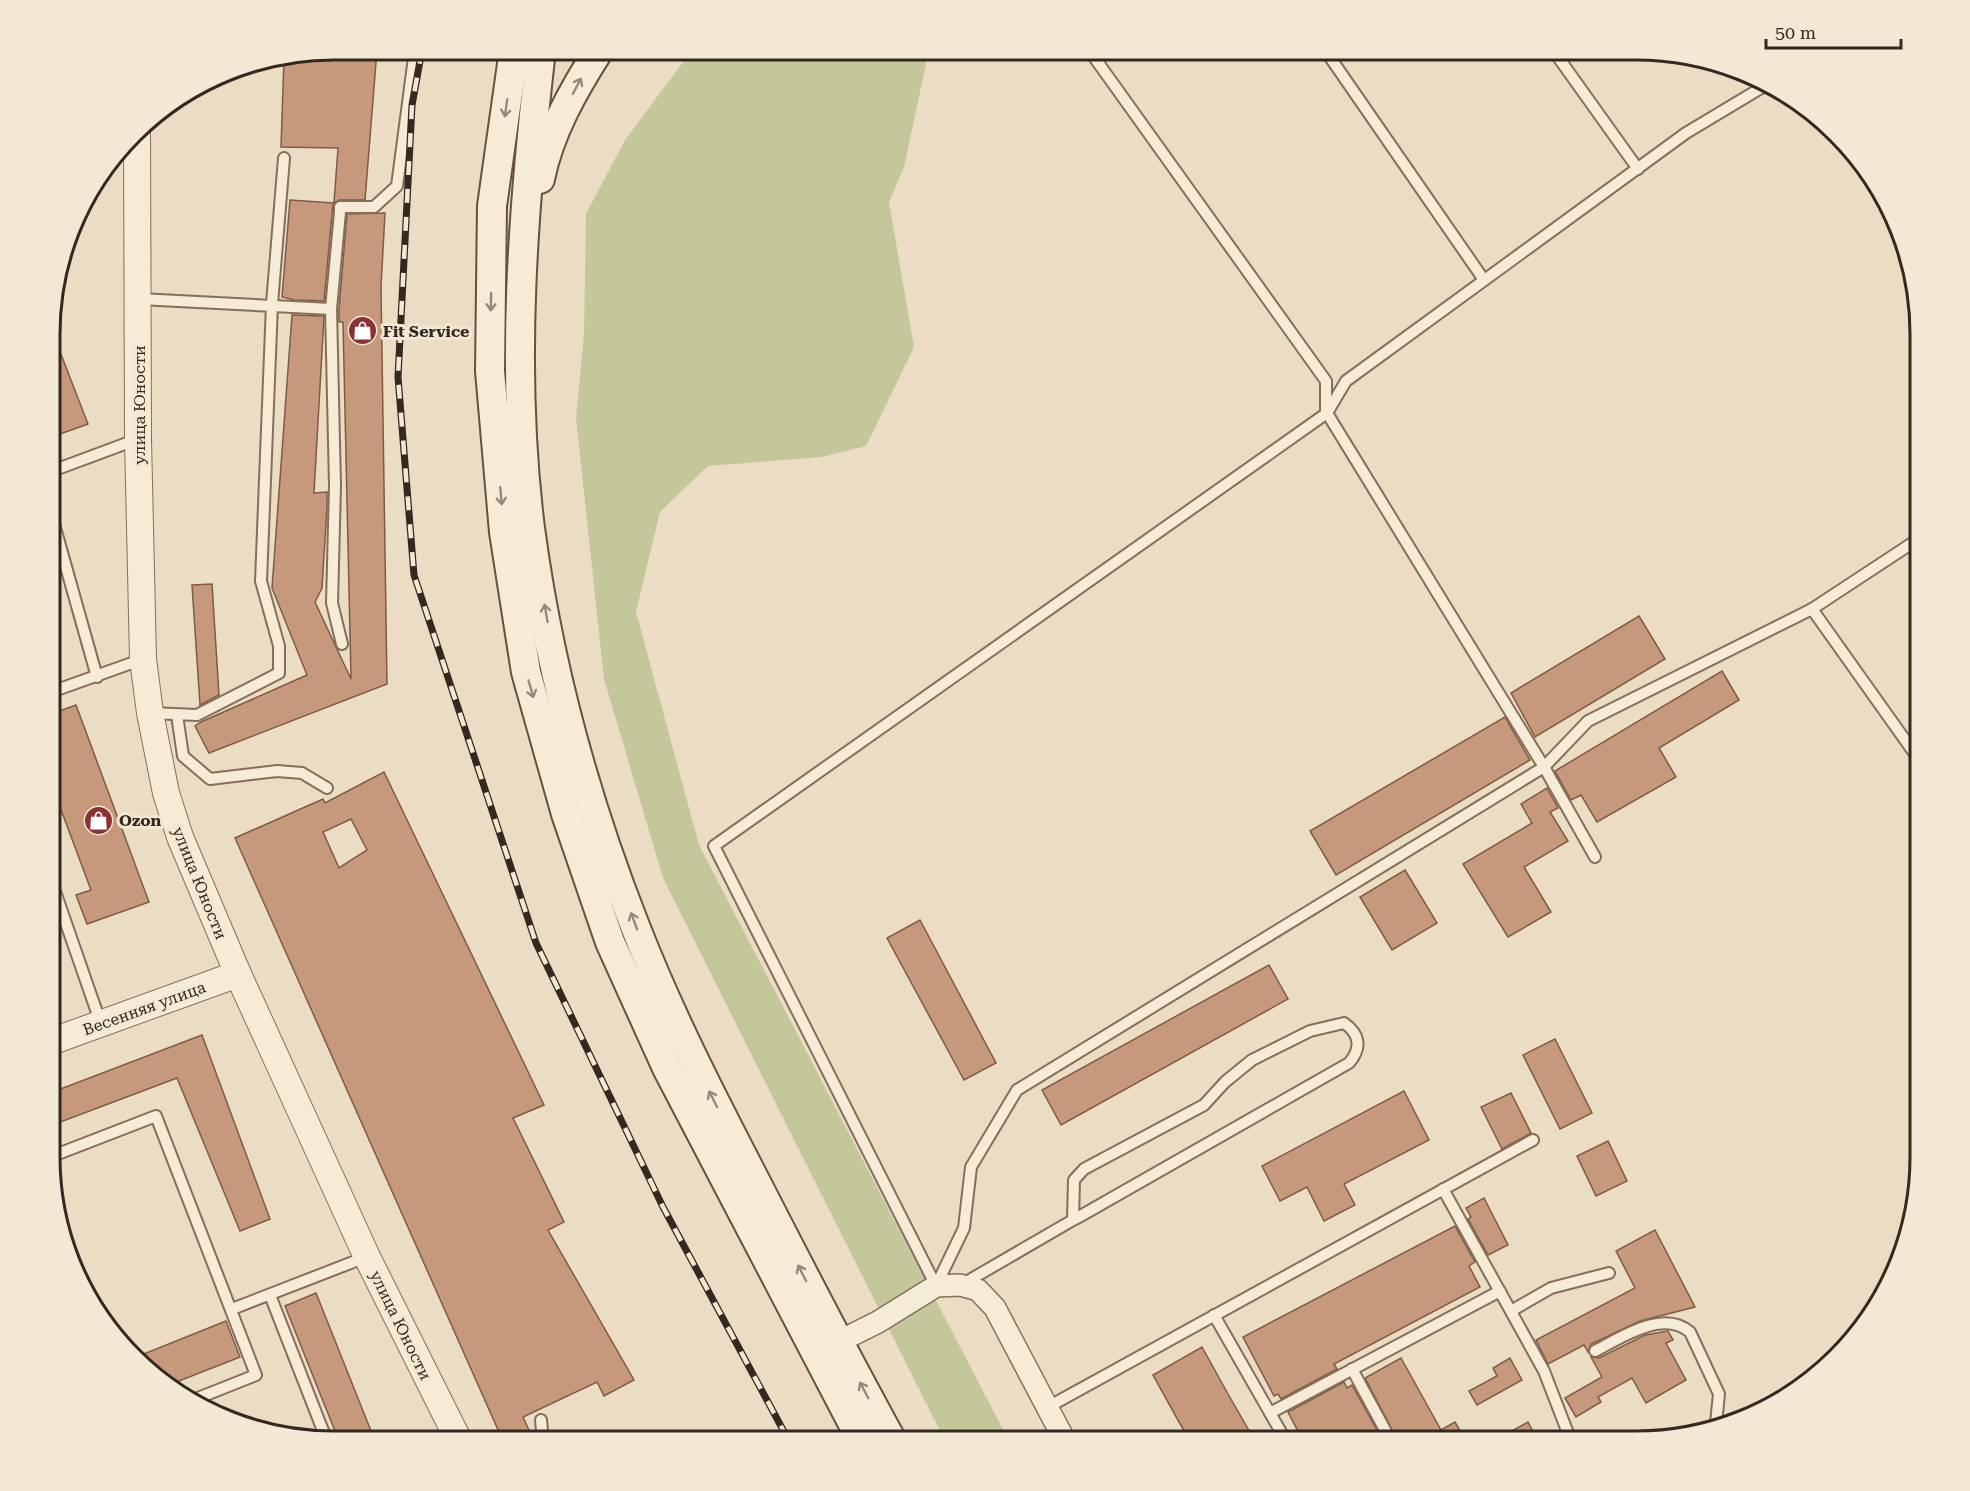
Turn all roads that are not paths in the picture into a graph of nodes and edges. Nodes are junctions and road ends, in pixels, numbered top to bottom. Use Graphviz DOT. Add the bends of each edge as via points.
graph roads {
  1 [pos="414,60"];
  2 [pos="513,60"];
  3 [pos="540,60"];
  4 [pos="593,60"];
  5 [pos="1096,60"];
  6 [pos="1332,60"];
  7 [pos="1560,60"];
  8 [pos="1759,89"];
  9 [pos="136,144"];
  10 [pos="284,158"];
  11 [pos="1638,169"];
  12 [pos="524,261"];
  13 [pos="1484,280"];
  14 [pos="139,299"];
  15 [pos="272,304"];
  16 [pos="331,309"];
  17 [pos="1326,413"];
  18 [pos="138,439"];
  19 [pos="60,468"];
  20 [pos="1910,545"];
  21 [pos="60,548"];
  22 [pos="1812,609"];
  23 [pos="342,644"];
  24 [pos="143,659"];
  25 [pos="97,676"];
  26 [pos="60,689"];
  27 [pos="150,713"];
  28 [pos="177,715"];
  29 [pos="1910,747"];
  30 [pos="1544,767"];
  31 [pos="327,788"];
  32 [pos="1595,857"];
  33 [pos="60,906"];
  34 [pos="238,974"];
  35 [pos="101,1024"];
  36 [pos="60,1037"];
  37 [pos="1533,1140"];
  38 [pos="60,1153"];
  39 [pos="1443,1189"];
  40 [pos="1074,1220"];
  41 [pos="367,1257"];
  42 [pos="1610,1273"];
  43 [pos="960,1285"];
  44 [pos="936,1286"];
  45 [pos="1500,1291"];
  46 [pos="270,1296"];
  47 [pos="232,1309"];
  48 [pos="1511,1311"];
  49 [pos="1214,1316"];
  50 [pos="838,1342"];
  51 [pos="1595,1351"];
  52 [pos="1352,1370"];
  53 [pos="202,1397"];
  54 [pos="1048,1407"];
  55 [pos="1270,1413"];
  56 [pos="1716,1419"];
  57 [pos="541,1420"];
  58 [pos="323,1430"];
  59 [pos="454,1431"];
  60 [pos="542,1431"];
  61 [pos="857,1431"];
  62 [pos="886,1431"];
  63 [pos="1060,1431"];
  64 [pos="1280,1431"];
  65 [pos="1386,1431"];
  66 [pos="1567,1431"];
  1 -- 16 [label="lane" via="398,186 374,207 340,207"];
  2 -- 61 [label="main road, one-way" via="492,206 490,371 504,532 526,672 566,814 610,942 667,1068"];
  3 -- 12 [label="main road" via="530,145"];
  12 -- 4 [label="main road, one-way" via="543,159 577,84"];
  5 -- 17 [label="lane" via="1326,381"];
  6 -- 13 [label="lane"];
  7 -- 11 [label="lane"];
  8 -- 11 [label="lane"];
  9 -- 14 [label="street, улица Юности"];
  10 -- 15 [label="lane"];
  11 -- 13 [label="lane"];
  50 -- 12 [label="main road, one-way" via="694,1064 635,926 591,801 555,669 530,528 519,382"];
  13 -- 17 [label="lane" via="1346,381"];
  14 -- 15 [label="lane"];
  14 -- 18 [label="street, улица Юности"];
  15 -- 16 [label="lane"];
  15 -- 28 [label="lane" via="261,580 279,646 279,673 197,715"];
  16 -- 23 [label="lane" via="335,486 332,603"];
  17 -- 30 [label="lane"];
  17 -- 44 [label="lane" via="714,846"];
  18 -- 19 [label="lane"];
  18 -- 24 [label="street, улица Юности"];
  20 -- 22 [label="lane"];
  21 -- 25 [label="lane"];
  22 -- 29 [label="lane"];
  22 -- 30 [label="lane" via="1588,720"];
  24 -- 25 [label="lane"];
  24 -- 27 [label="street, улица Юности"];
  25 -- 26 [label="lane"];
  27 -- 28 [label="lane"];
  27 -- 34 [label="street, улица Юности" via="166,793 180,837"];
  28 -- 31 [label="lane" via="183,756 210,779 277,771 302,773"];
  30 -- 32 [label="lane"];
  30 -- 44 [label="lane" via="1017,1090 971,1167 964,1228"];
  33 -- 35 [label="lane"];
  34 -- 35 [label="street, Весенняя улица"];
  34 -- 41 [label="street, улица Юности"];
  35 -- 36 [label="street, Весенняя улица"];
  37 -- 39 [label="lane"];
  38 -- 47 [label="lane" via="156,1116"];
  39 -- 45 [label="lane"];
  39 -- 49 [label="lane"];
  40 -- 40 [label="lane" via="1349,1063 1358,1042 1354,1030 1344,1023 1317,1028 1252,1060 1204,1105 1084,1169 1074,1180"];
  40 -- 43 [label="lane"];
  41 -- 46 [label="lane"];
  41 -- 59 [label="street, улица Юности"];
  42 -- 48 [label="lane" via="1551,1288"];
  43 -- 44 [label="street"];
  43 -- 54 [label="street" via="978,1290 994,1308"];
  44 -- 50 [label="street"];
  45 -- 48 [label="lane"];
  45 -- 52 [label="lane"];
  46 -- 47 [label="lane"];
  46 -- 58 [label="lane"];
  47 -- 53 [label="lane" via="256,1375"];
  48 -- 66 [label="lane" via="1544,1371"];
  49 -- 54 [label="lane"];
  49 -- 55 [label="lane"];
  62 -- 50 [label="main road, one-way"];
  51 -- 56 [label="lane" via="1660,1323 1682,1325 1690,1332 1719,1394"];
  52 -- 55 [label="lane"];
  52 -- 65 [label="lane"];
  54 -- 63 [label="street"];
  55 -- 64 [label="lane"];
  57 -- 60 [label="lane"];
}
